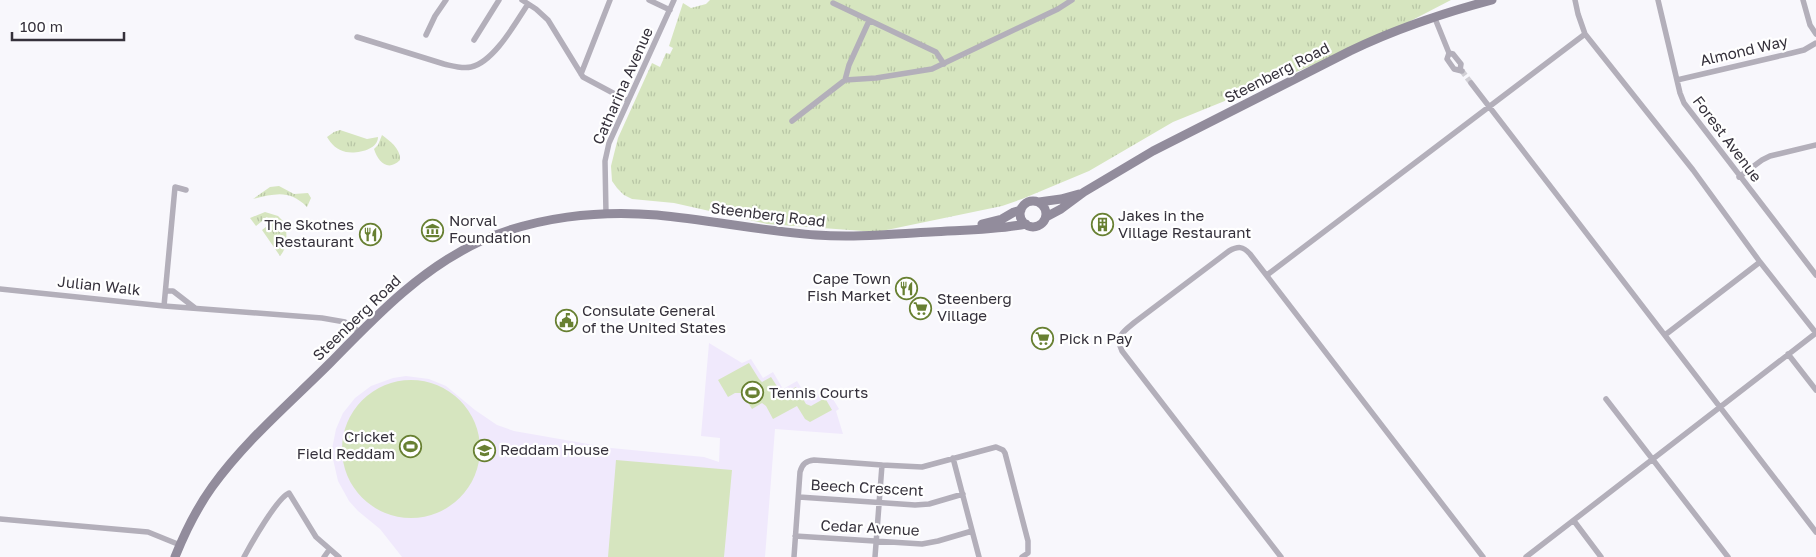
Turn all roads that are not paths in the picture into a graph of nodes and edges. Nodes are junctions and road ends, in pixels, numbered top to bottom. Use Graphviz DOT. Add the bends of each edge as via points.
graph roads {
  1 [pos="446,0"];
  2 [pos="499,0"];
  3 [pos="522,0"];
  4 [pos="610,0"];
  5 [pos="649,0"];
  6 [pos="674,0"];
  7 [pos="1072,0"];
  8 [pos="1492,0"];
  9 [pos="1575,0"];
  10 [pos="1658,0"];
  11 [pos="1802,0"];
  12 [pos="833,3"];
  13 [pos="528,4"];
  14 [pos="670,10"];
  15 [pos="1434,16"];
  16 [pos="869,21"];
  17 [pos="1585,34"];
  18 [pos="1816,34"];
  19 [pos="426,35"];
  20 [pos="357,37"];
  21 [pos="474,40"];
  22 [pos="1816,43"];
  23 [pos="944,64"];
  24 [pos="1461,71"];
  25 [pos="581,74"];
  26 [pos="845,80"];
  27 [pos="1677,80"];
  28 [pos="1471,83"];
  29 [pos="628,101"];
  30 [pos="1489,106"];
  31 [pos="792,121"];
  32 [pos="1816,145"];
  33 [pos="1739,177"];
  34 [pos="186,190"];
  35 [pos="1084,192"];
  36 [pos="1039,202"];
  37 [pos="1021,210"];
  38 [pos="606,214"];
  39 [pos="1046,217"];
  40 [pos="1026,224"];
  41 [pos="933,232"];
  42 [pos="1760,262"];
  43 [pos="1816,275"];
  44 [pos="1267,276"];
  45 [pos="0,289"];
  46 [pos="167,291"];
  47 [pos="164,306"];
  48 [pos="195,308"];
  49 [pos="360,332"];
  50 [pos="1665,335"];
  51 [pos="1788,354"];
  52 [pos="1816,390"];
  53 [pos="1606,399"];
  54 [pos="1720,407"];
  55 [pos="953,458"];
  56 [pos="1653,459"];
  57 [pos="882,466"];
  58 [pos="963,494"];
  59 [pos="799,497"];
  60 [pos="880,503"];
  61 [pos="0,519"];
  62 [pos="1574,522"];
  63 [pos="972,531"];
  64 [pos="1816,532"];
  65 [pos="795,536"];
  66 [pos="876,541"];
  67 [pos="180,545"];
  68 [pos="329,550"];
  69 [pos="174,557"];
  70 [pos="244,557"];
  71 [pos="324,557"];
  72 [pos="339,557"];
  73 [pos="794,557"];
  74 [pos="874,557"];
  75 [pos="978,557"];
  76 [pos="1022,557"];
  77 [pos="1281,557"];
  78 [pos="1484,557"];
  79 [pos="1526,557"];
  80 [pos="1601,557"];
  81 [pos="1728,557"];
  1 -- 19 [label="street"];
  2 -- 21 [label="street"];
  3 -- 13 [label="street"];
  4 -- 25 [label="street"];
  5 -- 14 [label="street"];
  6 -- 14 [label="street, Catharina Avenue"];
  7 -- 23 [label="street"];
  8 -- 15 [label="main road, Steenberg Road"];
  9 -- 17 [label="street"];
  10 -- 27 [label="street, Forest Avenue"];
  11 -- 18 [label="street"];
  12 -- 16 [label="street"];
  13 -- 20 [label="street" via="489,57 472,67 444,64"];
  13 -- 25 [label="street" via="548,20"];
  14 -- 29 [label="street, Catharina Avenue"];
  15 -- 24 [label="street" via="1448,56 1453,54 1461,64"];
  15 -- 35 [label="main road, Steenberg Road" via="1350,51 1153,151"];
  16 -- 23 [label="street" via="936,52"];
  16 -- 26 [label="street"];
  17 -- 30 [label="street"];
  17 -- 42 [label="street" via="1693,170"];
  22 -- 27 [label="street, Almond Way" via="1804,50"];
  23 -- 26 [label="street" via="918,72"];
  25 -- 29 [label="street" via="588,81"];
  26 -- 31 [label="street"];
  27 -- 33 [label="street, Forest Avenue" via="1684,103"];
  28 -- 30 [label="street"];
  29 -- 38 [label="street, Catharina Avenue" via="606,156"];
  30 -- 44 [label="street"];
  30 -- 50 [label="street"];
  32 -- 33 [label="street" via="1770,156"];
  33 -- 43 [label="street, Forest Avenue"];
  34 -- 46 [label="street" via="175,188"];
  35 -- 36 [label="main road, Steenberg Road"];
  35 -- 39 [label="main road, Steenberg Road"];
  36 -- 37 [label="main road" via="1028,202"];
  36 -- 39 [label="main road"];
  37 -- 40 [label="main road" via="1021,218"];
  37 -- 41 [label="main road, Steenberg Road" via="995,221"];
  38 -- 41 [label="main road, Steenberg Road" via="656,215 816,236"];
  38 -- 49 [label="main road, Steenberg Road" via="551,220 479,242 420,279"];
  39 -- 40 [label="main road" via="1037,226"];
  40 -- 41 [label="main road, Steenberg Road" via="1012,228"];
  42 -- 50 [label="street"];
  42 -- 51 [label="street" via="1816,333"];
  44 -- 77 [label="street" via="1247,250 1234,248 1121,333 1118,340 1122,351"];
  44 -- 78 [label="street"];
  45 -- 47 [label="street, Julian Walk"];
  46 -- 47 [label="street"];
  46 -- 48 [label="street" via="173,291"];
  47 -- 48 [label="street, Julian Walk"];
  48 -- 49 [label="street, Julian Walk" via="322,318 345,322"];
  49 -- 67 [label="main road, Steenberg Road" via="230,464 201,504"];
  50 -- 54 [label="street"];
  51 -- 52 [label="street"];
  51 -- 54 [label="street"];
  53 -- 56 [label="street"];
  54 -- 56 [label="street"];
  54 -- 64 [label="street"];
  55 -- 57 [label="street" via="922,466"];
  55 -- 58 [label="street"];
  55 -- 76 [label="street" via="992,447 1005,453 1028,541 1028,552"];
  56 -- 62 [label="street"];
  56 -- 81 [label="street"];
  57 -- 59 [label="street" via="810,460 800,472"];
  57 -- 60 [label="street"];
  58 -- 60 [label="street, Beech Crescent" via="923,505"];
  58 -- 63 [label="street"];
  59 -- 60 [label="street, Beech Crescent"];
  59 -- 65 [label="street"];
  60 -- 66 [label="street"];
  61 -- 67 [label="street" via="148,532"];
  62 -- 79 [label="street"];
  62 -- 80 [label="street"];
  63 -- 66 [label="street, Cedar Avenue" via="928,543"];
  63 -- 75 [label="street"];
  65 -- 66 [label="street, Cedar Avenue"];
  65 -- 73 [label="street"];
  66 -- 74 [label="street"];
  67 -- 69 [label="main road, Steenberg Road"];
  68 -- 70 [label="street" via="311,530 289,493 272,512"];
  68 -- 71 [label="street"];
  68 -- 72 [label="street"];
}
